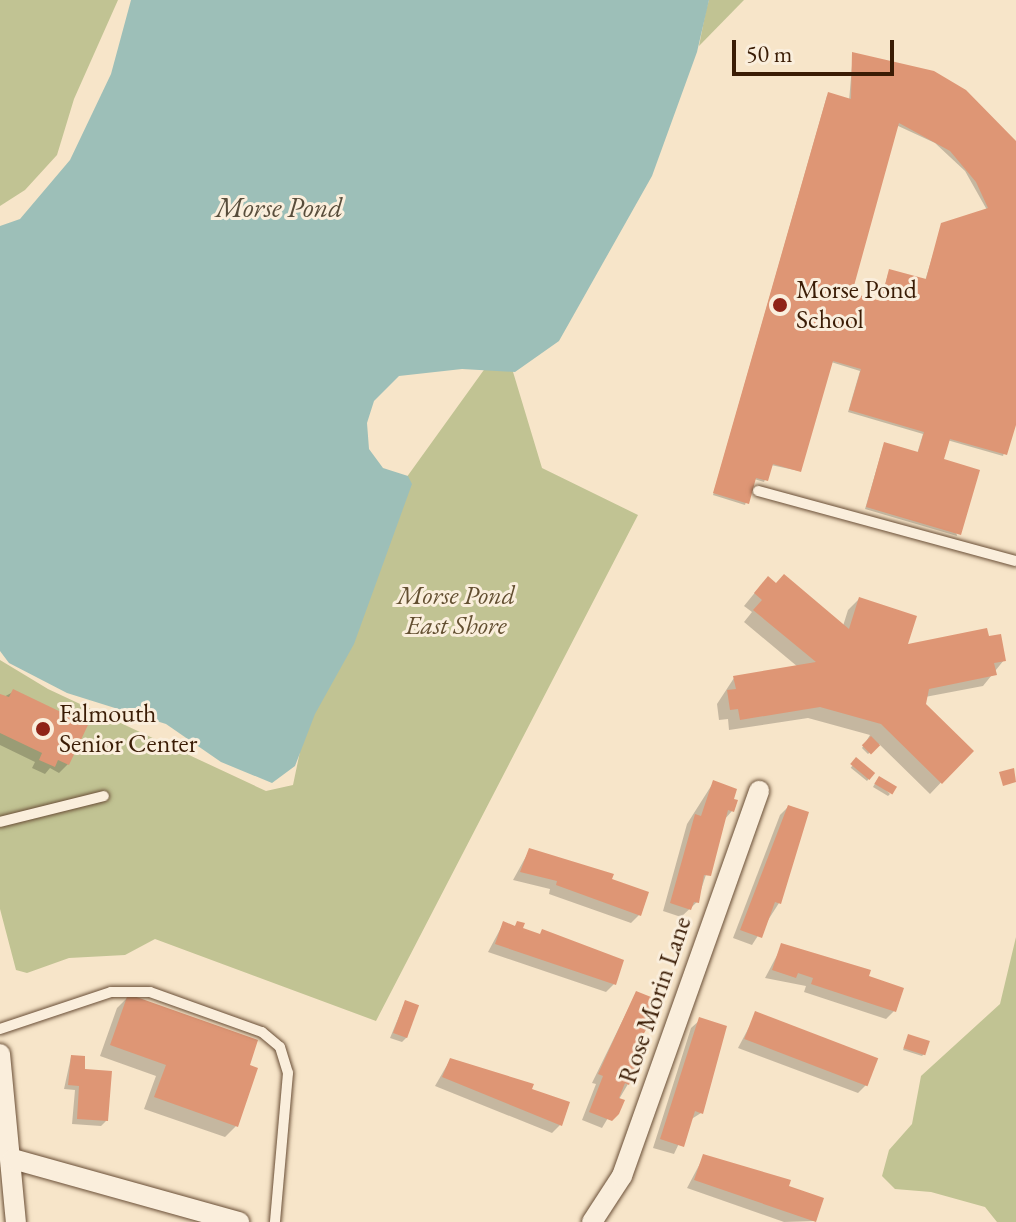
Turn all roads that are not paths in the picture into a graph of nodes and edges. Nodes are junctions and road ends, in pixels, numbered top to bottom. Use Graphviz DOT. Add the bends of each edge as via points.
graph roads {
  1 [pos="758,491"];
  2 [pos="1016,561"];
  3 [pos="759,791"];
  4 [pos="104,796"];
  5 [pos="0,822"];
  6 [pos="0,1029"];
  7 [pos="0,1054"];
  8 [pos="7,1158"];
  9 [pos="16,1222"];
  10 [pos="239,1222"];
  11 [pos="275,1222"];
  12 [pos="592,1222"];
  1 -- 2 [label="lane"];
  3 -- 12 [label="street, Rose Morin Lane" via="622,1176"];
  4 -- 5 [label="lane"];
  6 -- 11 [label="lane" via="111,992 150,992 262,1032 280,1047 288,1073"];
  7 -- 8 [label="street"];
  8 -- 9 [label="street"];
  8 -- 10 [label="street"];
}
